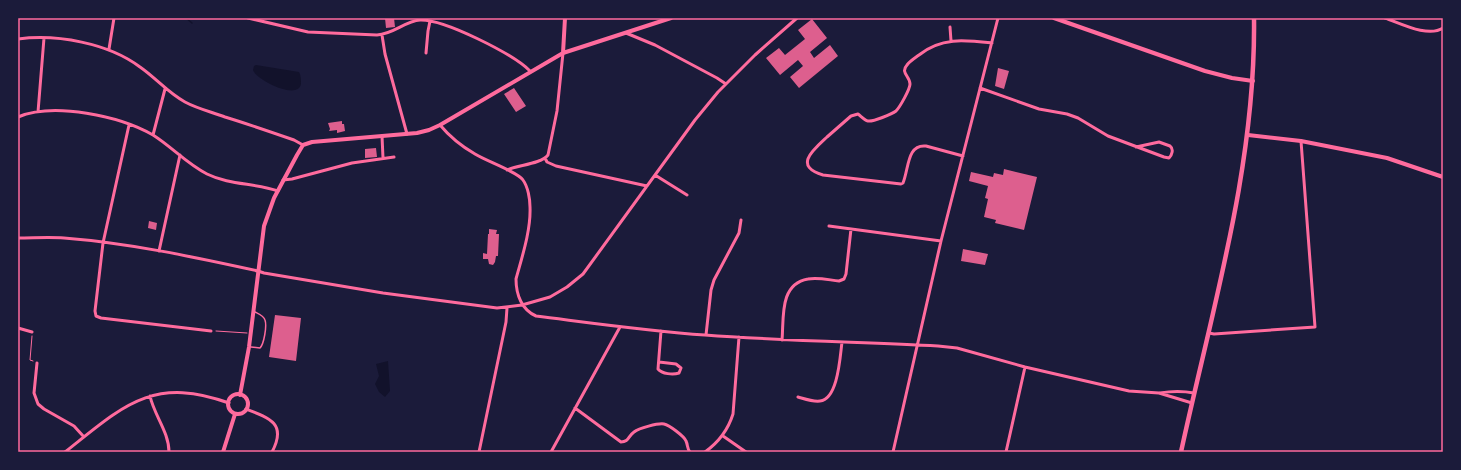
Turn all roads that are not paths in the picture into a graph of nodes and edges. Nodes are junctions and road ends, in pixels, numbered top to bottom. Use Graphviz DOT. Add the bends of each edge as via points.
graph roads {
  1 [pos="114,18"];
  2 [pos="248,18"];
  3 [pos="407,18"];
  4 [pos="565,18"];
  5 [pos="671,18"];
  6 [pos="797,18"];
  7 [pos="998,18"];
  8 [pos="1054,18"];
  9 [pos="1254,18"];
  10 [pos="1385,18"];
  11 [pos="435,20"];
  12 [pos="430,21"];
  13 [pos="411,22"];
  14 [pos="950,27"];
  15 [pos="1443,28"];
  16 [pos="626,32"];
  17 [pos="382,35"];
  18 [pos="44,38"];
  19 [pos="18,39"];
  20 [pos="951,41"];
  21 [pos="992,43"];
  22 [pos="109,49"];
  23 [pos="426,53"];
  24 [pos="563,53"];
  25 [pos="530,71"];
  26 [pos="1253,81"];
  27 [pos="726,84"];
  28 [pos="980,88"];
  29 [pos="165,89"];
  30 [pos="38,112"];
  31 [pos="18,117"];
  32 [pos="128,125"];
  33 [pos="440,125"];
  34 [pos="407,134"];
  35 [pos="153,135"];
  36 [pos="1248,135"];
  37 [pos="382,136"];
  38 [pos="1301,141"];
  39 [pos="303,144"];
  40 [pos="1136,147"];
  41 [pos="180,155"];
  42 [pos="963,156"];
  43 [pos="394,157"];
  44 [pos="383,158"];
  45 [pos="545,158"];
  46 [pos="507,170"];
  47 [pos="654,175"];
  48 [pos="1443,177"];
  49 [pos="283,180"];
  50 [pos="647,186"];
  51 [pos="278,191"];
  52 [pos="687,195"];
  53 [pos="741,220"];
  54 [pos="828,226"];
  55 [pos="851,229"];
  56 [pos="18,238"];
  57 [pos="941,241"];
  58 [pos="103,243"];
  59 [pos="159,251"];
  60 [pos="258,271"];
  61 [pos="522,305"];
  62 [pos="507,308"];
  63 [pos="253,311"];
  64 [pos="620,327"];
  65 [pos="18,328"];
  66 [pos="211,331"];
  67 [pos="661,331"];
  68 [pos="32,332"];
  69 [pos="1209,333"];
  70 [pos="706,335"];
  71 [pos="739,337"];
  72 [pos="782,340"];
  73 [pos="842,342"];
  74 [pos="916,345"];
  75 [pos="249,347"];
  76 [pos="659,362"];
  77 [pos="37,363"];
  78 [pos="1025,367"];
  79 [pos="1159,393"];
  80 [pos="1194,394"];
  81 [pos="240,395"];
  82 [pos="150,396"];
  83 [pos="798,397"];
  84 [pos="229,403"];
  85 [pos="1192,404"];
  86 [pos="575,408"];
  87 [pos="246,409"];
  88 [pos="235,414"];
  89 [pos="723,436"];
  90 [pos="84,438"];
  91 [pos="65,452"];
  92 [pos="169,452"];
  93 [pos="224,452"];
  94 [pos="272,452"];
  95 [pos="479,452"];
  96 [pos="551,452"];
  97 [pos="690,452"];
  98 [pos="705,452"];
  99 [pos="746,452"];
  100 [pos="893,452"];
  101 [pos="1006,452"];
  102 [pos="1181,452"];
  1 -- 22 [label="street"];
  2 -- 17 [label="street" via="308,32"];
  3 -- 13 [label="street"];
  4 -- 24 [label="street"];
  5 -- 16 [label="street"];
  6 -- 27 [label="street" via="755,54"];
  7 -- 21 [label="street"];
  8 -- 26 [label="street" via="1205,71"];
  9 -- 26 [label="main road"];
  10 -- 15 [label="street" via="1420,31"];
  11 -- 12 [label="street"];
  11 -- 25 [label="street" via="500,50"];
  12 -- 13 [label="street"];
  12 -- 23 [label="street"];
  13 -- 17 [label="street"];
  14 -- 20 [label="street"];
  16 -- 24 [label="street"];
  16 -- 27 [label="street"];
  17 -- 34 [label="street"];
  18 -- 19 [label="street"];
  18 -- 22 [label="street"];
  18 -- 30 [label="street"];
  20 -- 21 [label="street"];
  20 -- 42 [label="street" via="933,45 908,64 904,71 909,80 909,88 898,110 873,121 868,121 858,114 851,116 808,156 808,167 813,172 823,175 901,184 915,147 921,145"];
  21 -- 28 [label="street"];
  22 -- 29 [label="street" via="141,67"];
  24 -- 25 [label="street"];
  24 -- 45 [label="street" via="557,111 548,155"];
  25 -- 33 [label="street"];
  26 -- 36 [label="main road"];
  27 -- 47 [label="street"];
  28 -- 40 [label="street" via="1039,109 1078,118 1108,136"];
  28 -- 42 [label="street"];
  29 -- 35 [label="street"];
  29 -- 39 [label="street" via="199,108"];
  30 -- 31 [label="street"];
  30 -- 32 [label="street" via="81,112 104,116"];
  32 -- 35 [label="street"];
  32 -- 58 [label="street"];
  33 -- 34 [label="street"];
  33 -- 46 [label="street" via="475,155"];
  34 -- 37 [label="street"];
  35 -- 41 [label="street"];
  36 -- 38 [label="street"];
  36 -- 69 [label="main road"];
  37 -- 39 [label="street"];
  37 -- 44 [label="street"];
  38 -- 48 [label="street" via="1387,158"];
  38 -- 69 [label="street" via="1315,327"];
  39 -- 49 [label="street"];
  40 -- 40 [label="street" via="1164,157 1171,156 1170,146 1163,142"];
  41 -- 51 [label="street" via="196,168 209,174 231,182"];
  41 -- 59 [label="street"];
  42 -- 57 [label="street"];
  43 -- 44 [label="street"];
  44 -- 49 [label="street"];
  45 -- 46 [label="street"];
  45 -- 50 [label="street" via="547,162 556,166"];
  46 -- 61 [label="street" via="524,180 529,195 528,226 516,279"];
  47 -- 50 [label="street"];
  47 -- 52 [label="street"];
  49 -- 51 [label="street"];
  50 -- 61 [label="street" via="583,274 550,297"];
  51 -- 60 [label="street" via="264,226"];
  53 -- 70 [label="street" via="739,233 714,280"];
  54 -- 55 [label="street"];
  55 -- 57 [label="street"];
  55 -- 72 [label="street" via="844,279 807,279 791,287 784,302"];
  56 -- 58 [label="street" via="63,238"];
  57 -- 74 [label="street"];
  58 -- 59 [label="street"];
  58 -- 66 [label="street" via="96,316"];
  59 -- 60 [label="street"];
  60 -- 62 [label="street" via="383,293"];
  60 -- 63 [label="street"];
  61 -- 62 [label="street"];
  61 -- 64 [label="street" via="528,313 536,316"];
  62 -- 95 [label="street"];
  63 -- 75 [label="street"];
  63 -- 75 [label="lane" via="266,321 264,343 260,348"];
  64 -- 67 [label="street"];
  64 -- 86 [label="street"];
  65 -- 68 [label="street"];
  67 -- 70 [label="street"];
  67 -- 76 [label="street"];
  69 -- 80 [label="main road"];
  70 -- 71 [label="street"];
  71 -- 72 [label="street"];
  71 -- 89 [label="street" via="733,414"];
  72 -- 73 [label="street"];
  73 -- 74 [label="street"];
  73 -- 83 [label="street" via="832,393 820,402"];
  74 -- 78 [label="street" via="957,348"];
  74 -- 100 [label="street"];
  75 -- 81 [label="street"];
  76 -- 76 [label="street" via="658,369 662,372 680,374 681,368 676,364"];
  77 -- 90 [label="street" via="34,393 38,404 74,426"];
  78 -- 79 [label="street" via="1129,391"];
  78 -- 101 [label="street"];
  79 -- 80 [label="street" via="1169,391"];
  79 -- 85 [label="street"];
  80 -- 85 [label="main road"];
  81 -- 84 [label="street" via="232,397"];
  81 -- 87 [label="street" via="247,401"];
  82 -- 84 [label="street" via="184,392"];
  82 -- 90 [label="street" via="117,411"];
  82 -- 92 [label="street" via="169,443"];
  84 -- 88 [label="street" via="229,408"];
  85 -- 102 [label="main road"];
  86 -- 96 [label="street"];
  86 -- 97 [label="street" via="621,442 628,440 636,430 665,424 686,440"];
  87 -- 88 [label="street"];
  87 -- 94 [label="street" via="264,415 274,423 278,436"];
  88 -- 93 [label="street"];
  89 -- 98 [label="street"];
  89 -- 99 [label="street"];
  90 -- 91 [label="street"];
}
